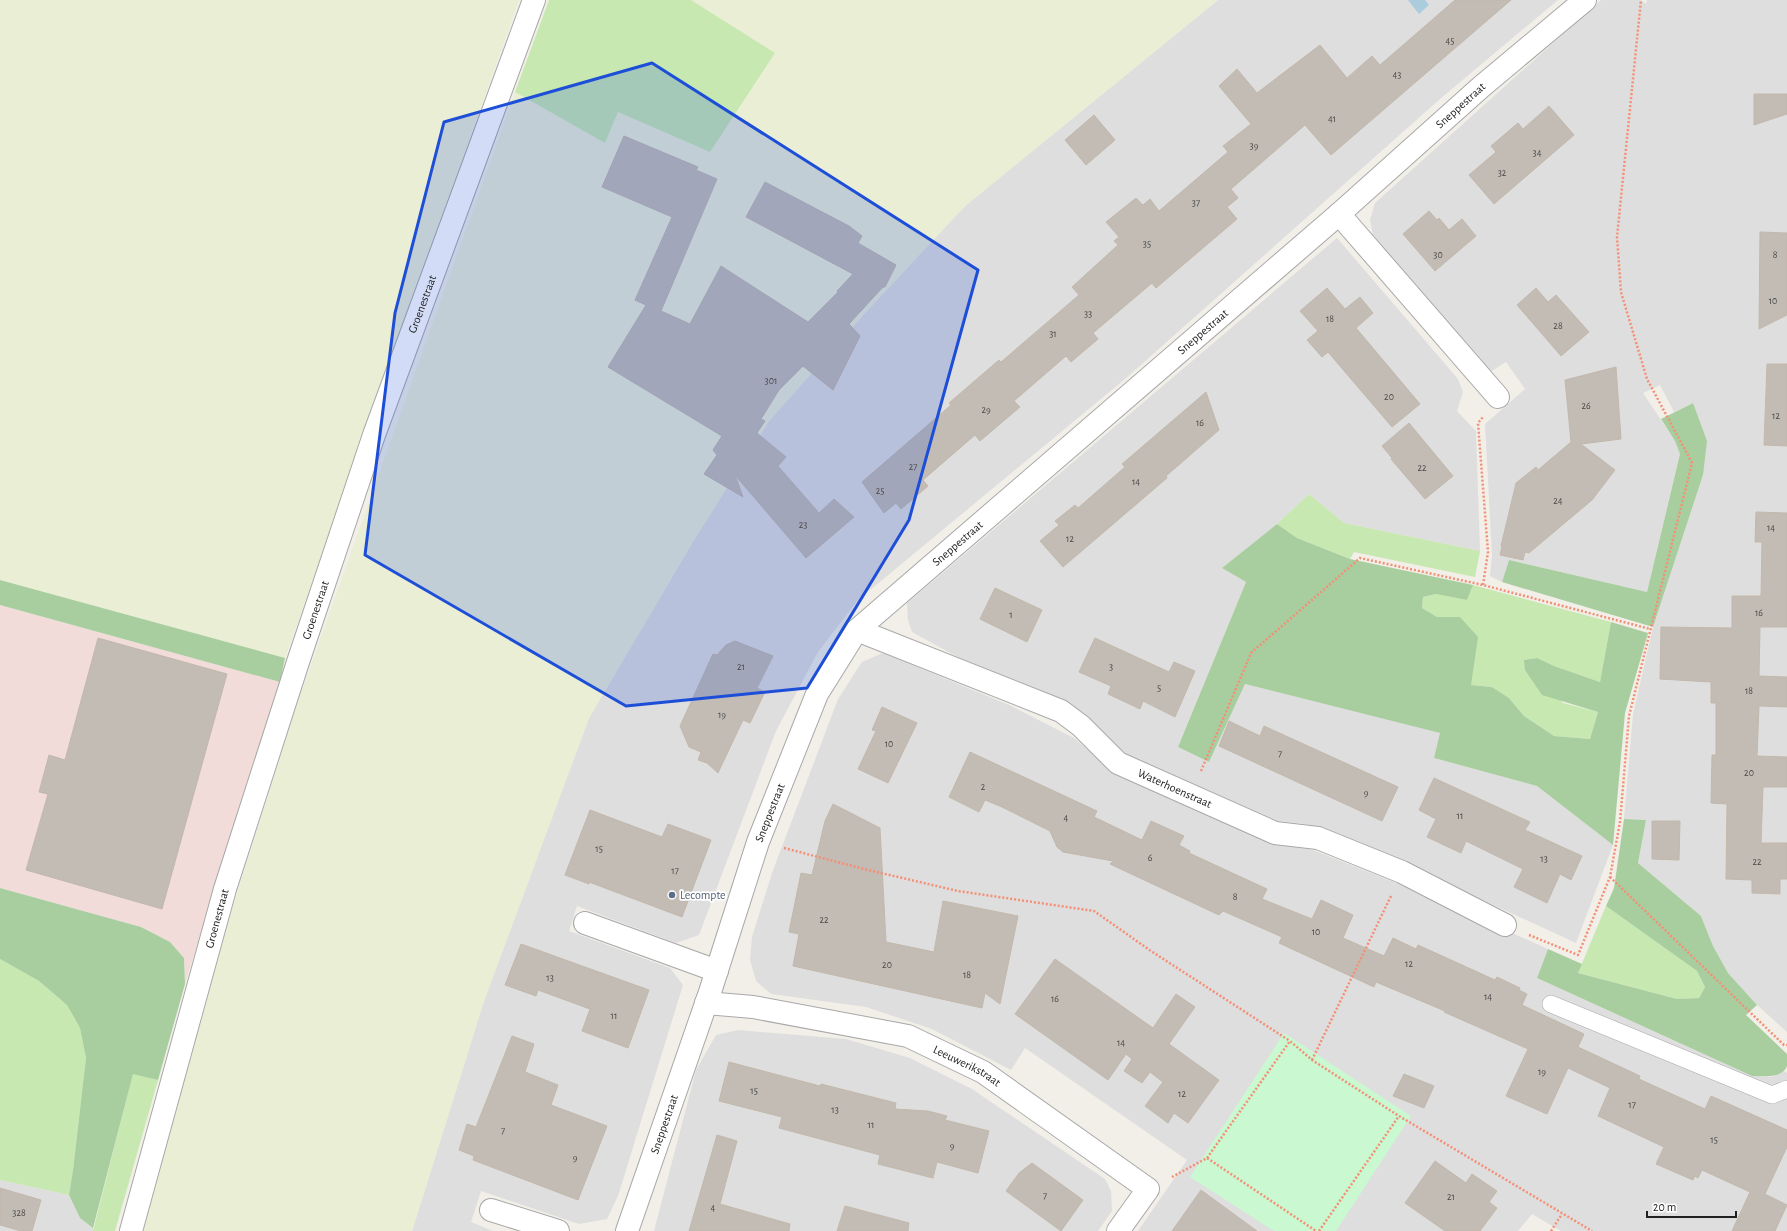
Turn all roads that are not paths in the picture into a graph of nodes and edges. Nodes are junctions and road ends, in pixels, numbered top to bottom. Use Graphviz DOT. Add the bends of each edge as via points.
graph roads {
  1 [pos="534,0"];
  2 [pos="1585,0"];
  3 [pos="1339,214"];
  4 [pos="1498,397"];
  5 [pos="857,630"];
  6 [pos="586,923"];
  7 [pos="1505,925"];
  8 [pos="717,971"];
  9 [pos="706,1003"];
  10 [pos="1551,1004"];
  11 [pos="1787,1089"];
  12 [pos="491,1210"];
  13 [pos="131,1231"];
  14 [pos="558,1231"];
  15 [pos="626,1231"];
  16 [pos="1118,1231"];
  1 -- 13 [label="street, Groenestraat" via="374,435 298,662 225,889"];
  2 -- 3 [label="street, Sneppestraat" via="1481,87"];
  3 -- 4 [label="street"];
  3 -- 5 [label="street, Sneppestraat"];
  5 -- 7 [label="street, Waterhoenstraat" via="1061,710 1118,763 1275,833 1318,838 1402,872"];
  5 -- 8 [label="street, Sneppestraat" via="817,694 758,842"];
  6 -- 8 [label="street"];
  8 -- 9 [label="street, Sneppestraat"];
  9 -- 15 [label="street, Sneppestraat"];
  9 -- 16 [label="street, Leeuwerikstraat" via="753,1007 908,1036 983,1072 1148,1189"];
  10 -- 11 [label="lane" via="1772,1094"];
  12 -- 14 [label="street"];
}
